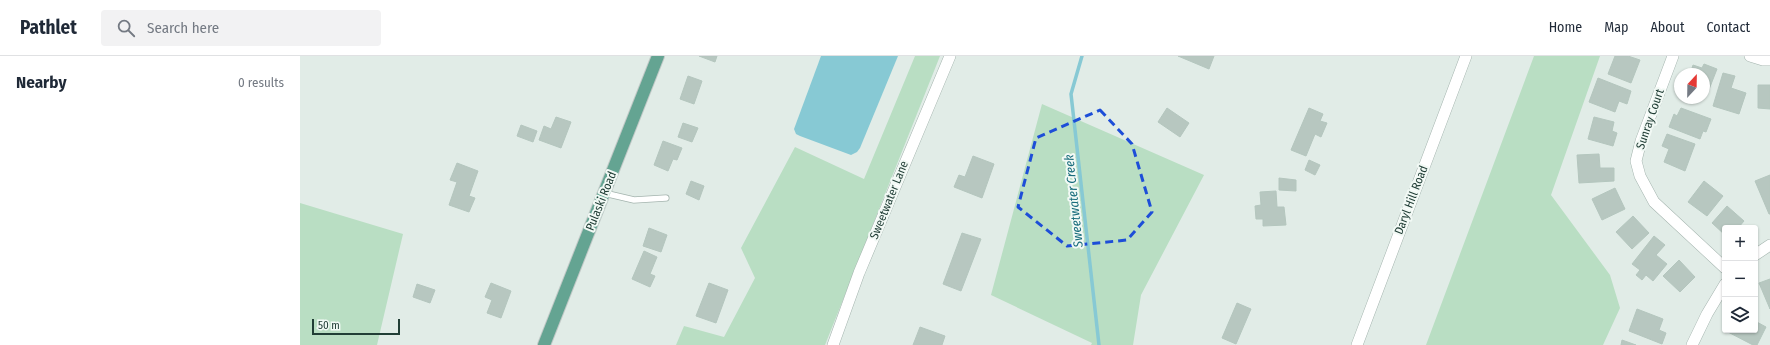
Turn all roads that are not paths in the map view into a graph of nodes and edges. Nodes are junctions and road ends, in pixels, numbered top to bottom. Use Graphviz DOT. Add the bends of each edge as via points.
graph roads {
  1 [pos="658,56"];
  2 [pos="950,56"];
  3 [pos="1466,56"];
  4 [pos="1673,56"];
  5 [pos="1750,56"];
  6 [pos="1770,60"];
  7 [pos="604,192"];
  8 [pos="666,198"];
  9 [pos="1770,246"];
  10 [pos="1758,253"];
  11 [pos="1722,265"];
  12 [pos="1722,289"];
  13 [pos="544,345"];
  14 [pos="833,345"];
  15 [pos="1357,345"];
  16 [pos="1692,345"];
  1 -- 7 [label="main road, Pulaski Road"];
  2 -- 14 [label="street, Sweetwater Lane" via="858,273"];
  3 -- 15 [label="street, Daryl Hill Road"];
  4 -- 11 [label="street, Sunray Court" via="1641,140 1636,161 1640,176 1654,202"];
  5 -- 6 [label="street"];
  7 -- 8 [label="lane" via="634,200"];
  7 -- 13 [label="main road, Pulaski Road"];
  9 -- 10 [label="street"];
  12 -- 16 [label="street"];
}
